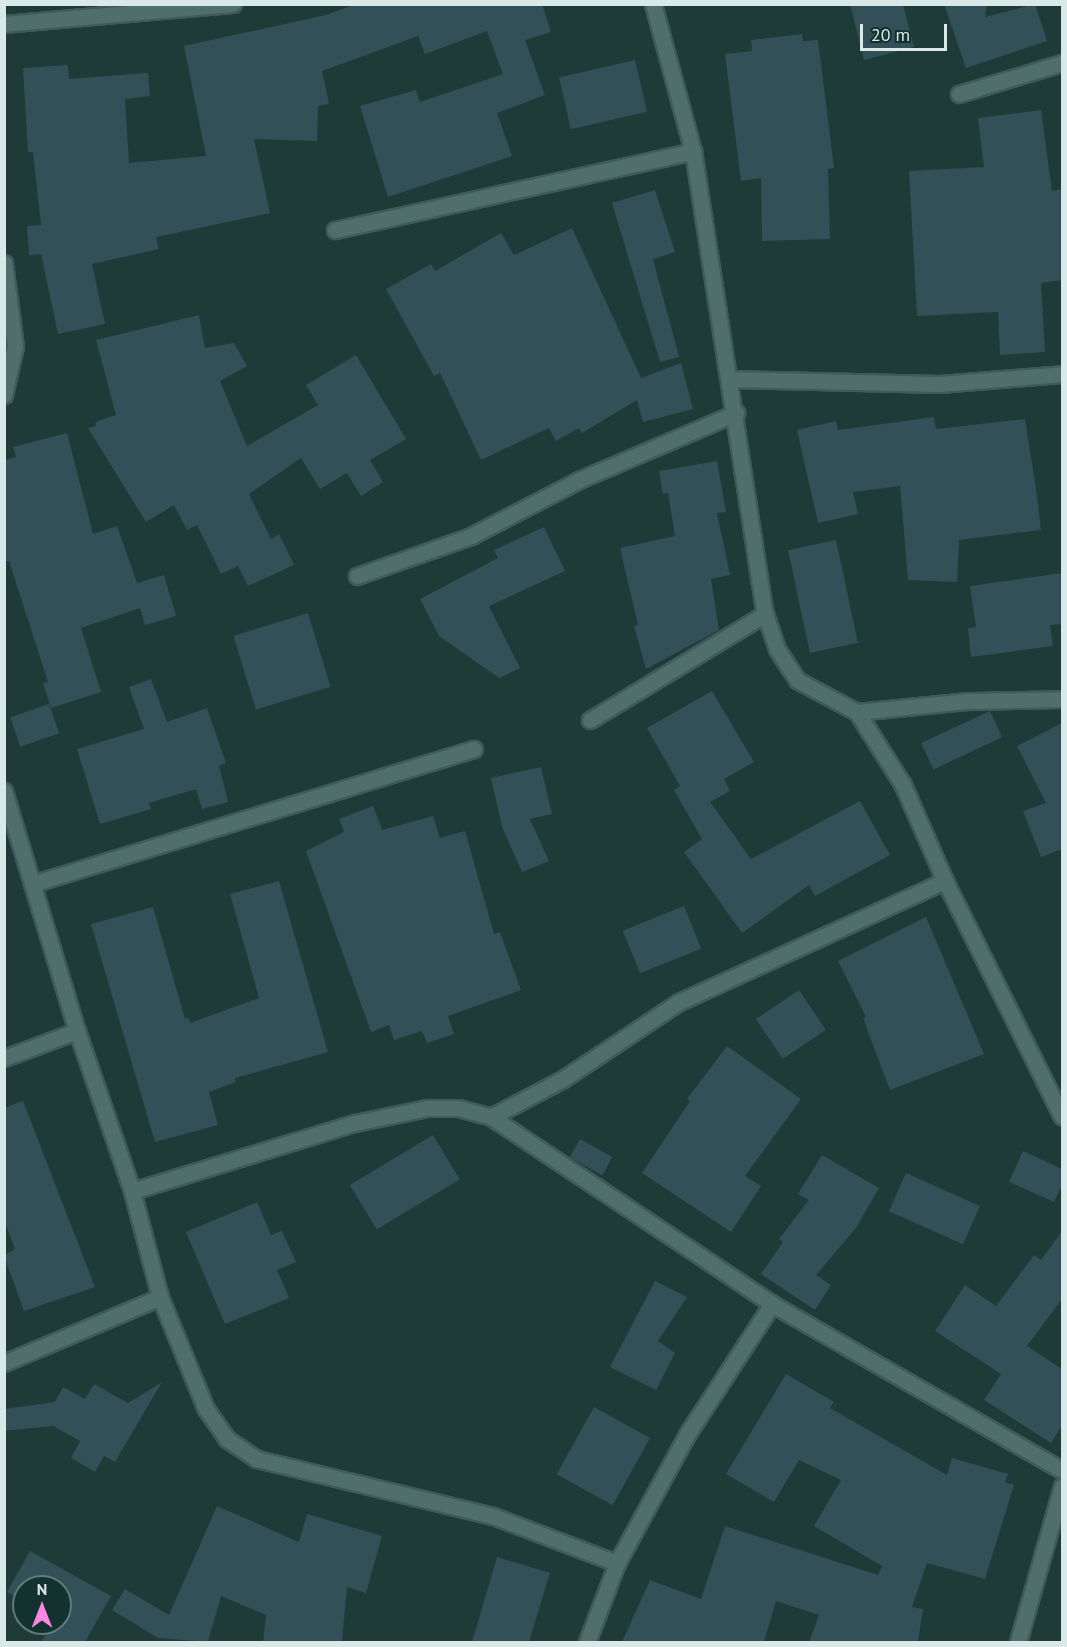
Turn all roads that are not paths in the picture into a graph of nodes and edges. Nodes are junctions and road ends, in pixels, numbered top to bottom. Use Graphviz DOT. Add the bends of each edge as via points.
graph roads {
  1 [pos="233,4"];
  2 [pos="653,4"];
  3 [pos="4,24"];
  4 [pos="1062,63"];
  5 [pos="959,94"];
  6 [pos="693,151"];
  7 [pos="335,230"];
  8 [pos="4,263"];
  9 [pos="1062,374"];
  10 [pos="731,379"];
  11 [pos="4,395"];
  12 [pos="736,413"];
  13 [pos="357,576"];
  14 [pos="765,614"];
  15 [pos="1062,699"];
  16 [pos="857,712"];
  17 [pos="590,720"];
  18 [pos="474,749"];
  19 [pos="4,791"];
  20 [pos="945,881"];
  21 [pos="32,884"];
  22 [pos="77,1031"];
  23 [pos="4,1058"];
  24 [pos="491,1117"];
  25 [pos="1062,1118"];
  26 [pos="132,1191"];
  27 [pos="160,1297"];
  28 [pos="772,1304"];
  29 [pos="4,1363"];
  30 [pos="1062,1470"];
  31 [pos="1062,1486"];
  32 [pos="617,1563"];
  33 [pos="587,1642"];
  34 [pos="1018,1642"];
  1 -- 3 [label="street"];
  2 -- 6 [label="street"];
  4 -- 5 [label="street"];
  6 -- 7 [label="street"];
  6 -- 10 [label="street"];
  8 -- 11 [label="street" via="15,346"];
  9 -- 10 [label="street" via="939,384"];
  10 -- 12 [label="street"];
  12 -- 13 [label="street" via="579,480 471,536"];
  12 -- 14 [label="street"];
  14 -- 16 [label="street" via="777,649 796,680"];
  14 -- 17 [label="street"];
  15 -- 16 [label="street" via="969,701"];
  16 -- 20 [label="street" via="903,785"];
  18 -- 21 [label="street"];
  19 -- 21 [label="street"];
  20 -- 24 [label="street" via="679,1002 563,1080"];
  20 -- 25 [label="street"];
  21 -- 22 [label="street"];
  22 -- 23 [label="street"];
  22 -- 26 [label="street"];
  24 -- 26 [label="street" via="458,1108 427,1108 355,1123"];
  24 -- 28 [label="street"];
  26 -- 27 [label="street"];
  27 -- 29 [label="street"];
  27 -- 32 [label="street" via="206,1409 227,1439 257,1459 493,1516"];
  28 -- 30 [label="street"];
  28 -- 32 [label="street" via="688,1433"];
  31 -- 34 [label="street"];
  32 -- 33 [label="street"];
}
